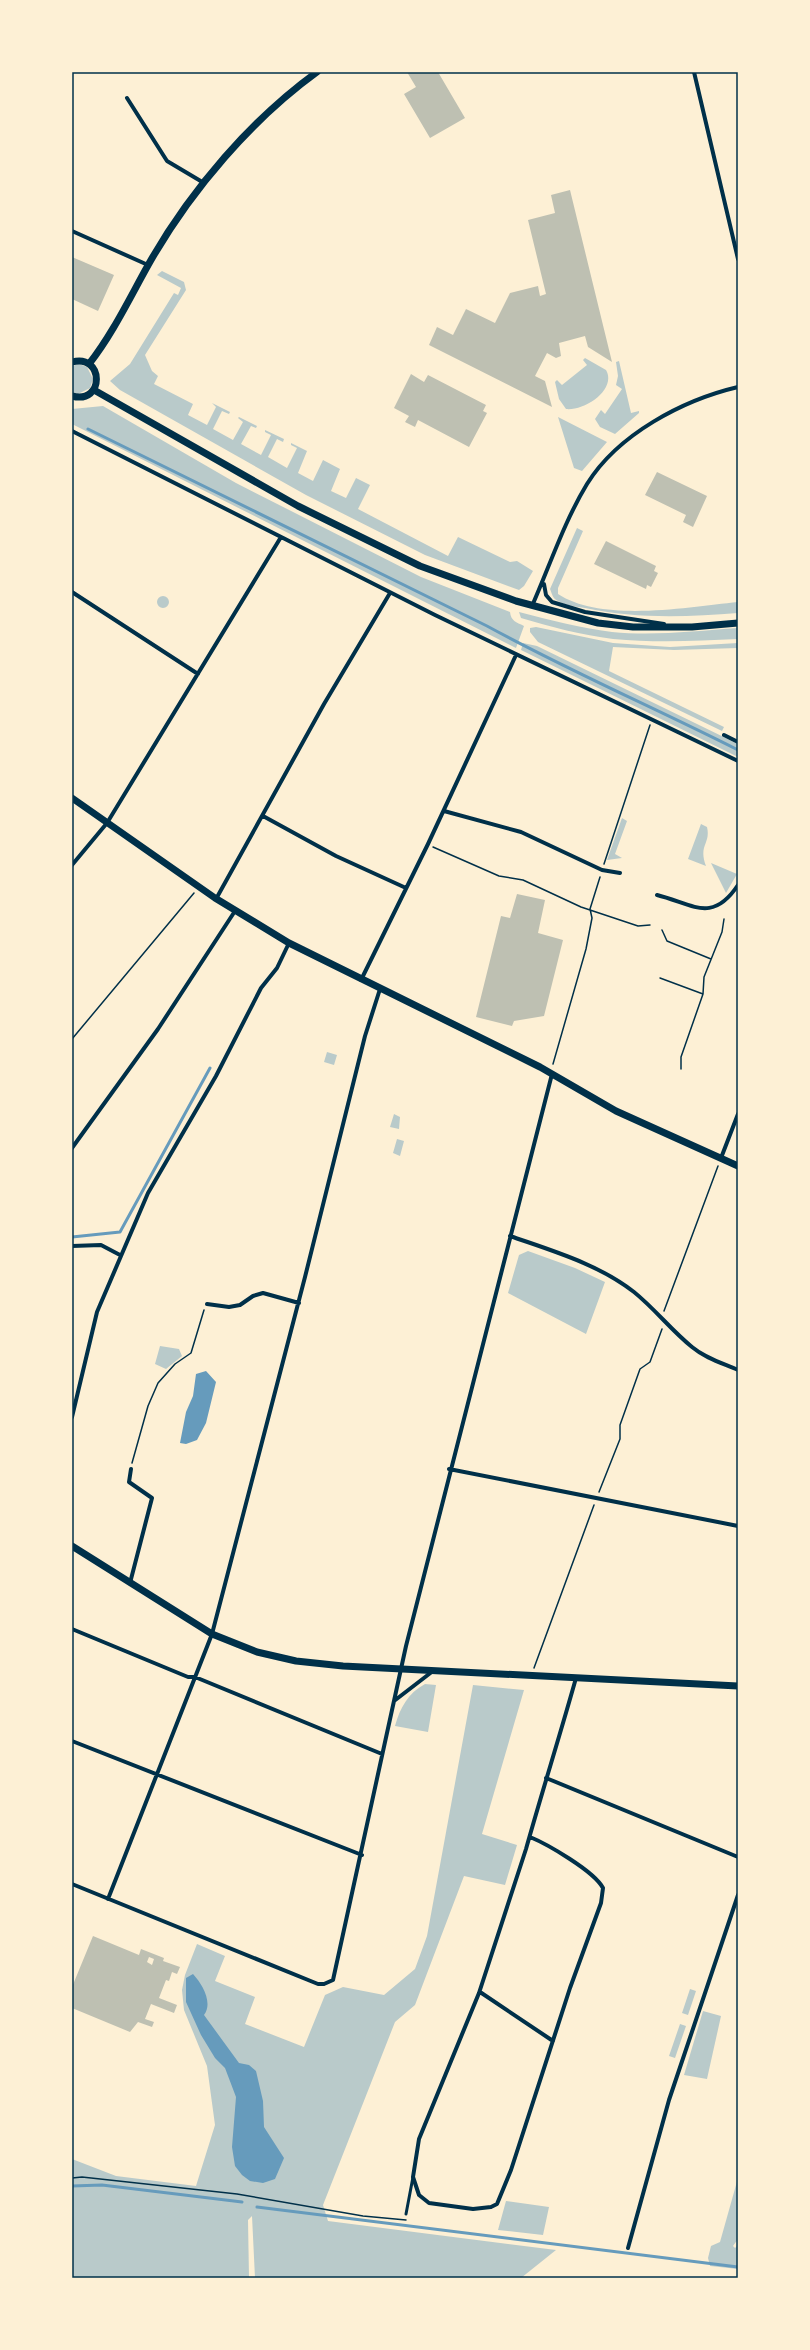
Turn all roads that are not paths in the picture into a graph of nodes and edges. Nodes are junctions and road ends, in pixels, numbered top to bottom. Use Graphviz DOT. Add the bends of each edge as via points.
graph roads {
  1 [pos="316,72"];
  2 [pos="694,72"];
  3 [pos="127,98"];
  4 [pos="204,183"];
  5 [pos="72,231"];
  6 [pos="738,259"];
  7 [pos="148,265"];
  8 [pos="72,362"];
  9 [pos="89,364"];
  10 [pos="738,387"];
  11 [pos="94,390"];
  12 [pos="72,396"];
  13 [pos="72,431"];
  14 [pos="281,537"];
  15 [pos="545,576"];
  16 [pos="72,592"];
  17 [pos="390,593"];
  18 [pos="532,606"];
  19 [pos="738,623"];
  20 [pos="692,627"];
  21 [pos="516,654"];
  22 [pos="198,674"];
  23 [pos="724,735"];
  24 [pos="738,742"];
  25 [pos="738,761"];
  26 [pos="72,798"];
  27 [pos="444,810"];
  28 [pos="263,816"];
  29 [pos="107,823"];
  30 [pos="72,866"];
  31 [pos="620,873"];
  32 [pos="738,885"];
  33 [pos="406,888"];
  34 [pos="657,895"];
  35 [pos="216,899"];
  36 [pos="235,911"];
  37 [pos="289,943"];
  38 [pos="361,980"];
  39 [pos="380,989"];
  40 [pos="552,1074"];
  41 [pos="738,1114"];
  42 [pos="72,1148"];
  43 [pos="721,1159"];
  44 [pos="738,1166"];
  45 [pos="510,1236"];
  46 [pos="72,1246"];
  47 [pos="120,1255"];
  48 [pos="299,1303"];
  49 [pos="207,1304"];
  50 [pos="738,1370"];
  51 [pos="72,1417"];
  52 [pos="131,1469"];
  53 [pos="449,1469"];
  54 [pos="738,1526"];
  55 [pos="72,1546"];
  56 [pos="130,1583"];
  57 [pos="72,1629"];
  58 [pos="212,1634"];
  59 [pos="401,1669"];
  60 [pos="433,1670"];
  61 [pos="195,1677"];
  62 [pos="576,1678"];
  63 [pos="738,1686"];
  64 [pos="394,1702"];
  65 [pos="72,1741"];
  66 [pos="382,1754"];
  67 [pos="156,1774"];
  68 [pos="546,1778"];
  69 [pos="530,1837"];
  70 [pos="362,1855"];
  71 [pos="738,1857"];
  72 [pos="72,1884"];
  73 [pos="738,1895"];
  74 [pos="108,1899"];
  75 [pos="480,1992"];
  76 [pos="553,2041"];
  77 [pos="413,2177"];
  78 [pos="406,2214"];
  79 [pos="628,2248"];
  1 -- 4 [label="street" via="270,110"];
  2 -- 6 [label="street"];
  3 -- 4 [label="street" via="167,161"];
  4 -- 7 [label="street"];
  5 -- 7 [label="street"];
  7 -- 9 [label="street" via="114,326"];
  8 -- 9 [label="street"];
  9 -- 11 [label="street" via="97,376"];
  10 -- 15 [label="street" via="717,392 665,414 616,451 588,483 566,525"];
  11 -- 12 [label="street" via="82,397"];
  11 -- 18 [label="street" via="298,506 420,566"];
  13 -- 14 [label="street"];
  14 -- 17 [label="street"];
  14 -- 22 [label="street"];
  15 -- 18 [label="street"];
  15 -- 20 [label="street" via="543,588 552,602 601,615"];
  16 -- 22 [label="street"];
  17 -- 21 [label="street"];
  17 -- 28 [label="street" via="324,704"];
  18 -- 20 [label="street" via="598,623 633,627"];
  19 -- 20 [label="street"];
  21 -- 25 [label="street"];
  21 -- 27 [label="street"];
  22 -- 29 [label="street"];
  23 -- 24 [label="street"];
  26 -- 29 [label="street"];
  27 -- 31 [label="street" via="521,832 602,870"];
  27 -- 33 [label="street"];
  28 -- 33 [label="street" via="336,856"];
  28 -- 35 [label="street"];
  29 -- 30 [label="street"];
  29 -- 35 [label="street"];
  32 -- 34 [label="street" via="723,903 702,909"];
  33 -- 38 [label="street"];
  35 -- 36 [label="street"];
  36 -- 37 [label="street"];
  36 -- 42 [label="street" via="158,1029"];
  37 -- 38 [label="street"];
  37 -- 47 [label="street" via="277,968 261,988 216,1076 148,1194"];
  38 -- 39 [label="street"];
  39 -- 40 [label="street"];
  39 -- 48 [label="street" via="365,1036"];
  40 -- 43 [label="street" via="616,1111"];
  40 -- 45 [label="street"];
  41 -- 43 [label="street"];
  43 -- 44 [label="street"];
  45 -- 50 [label="street" via="602,1271 634,1292 692,1347"];
  45 -- 53 [label="street"];
  46 -- 47 [label="street" via="100,1245"];
  47 -- 51 [label="street" via="97,1312"];
  48 -- 49 [label="street" via="263,1293 229,1308"];
  48 -- 58 [label="street"];
  52 -- 56 [label="street" via="129,1482 152,1498"];
  53 -- 54 [label="street"];
  53 -- 59 [label="street"];
  55 -- 56 [label="street"];
  56 -- 58 [label="street"];
  57 -- 61 [label="street" via="188,1677"];
  58 -- 59 [label="street" via="257,1652 296,1661"];
  58 -- 61 [label="street"];
  59 -- 60 [label="street"];
  59 -- 64 [label="street"];
  60 -- 62 [label="street"];
  60 -- 64 [label="street"];
  61 -- 66 [label="street"];
  61 -- 67 [label="street"];
  62 -- 63 [label="street"];
  62 -- 68 [label="street"];
  64 -- 66 [label="street"];
  65 -- 67 [label="street"];
  66 -- 70 [label="street"];
  67 -- 70 [label="street"];
  67 -- 74 [label="street"];
  68 -- 69 [label="street"];
  68 -- 71 [label="street"];
  69 -- 75 [label="street"];
  69 -- 76 [label="street" via="545,1842 595,1878 603,1888 601,1903"];
  70 -- 74 [label="street" via="335,1975 328,1982 318,1984"];
  72 -- 74 [label="street"];
  73 -- 79 [label="street" via="669,2100"];
  75 -- 76 [label="street"];
  75 -- 77 [label="street" via="422,2129"];
  76 -- 77 [label="street" via="511,2170 497,2204 473,2209 429,2203 419,2195"];
  77 -- 78 [label="lane"];
}
